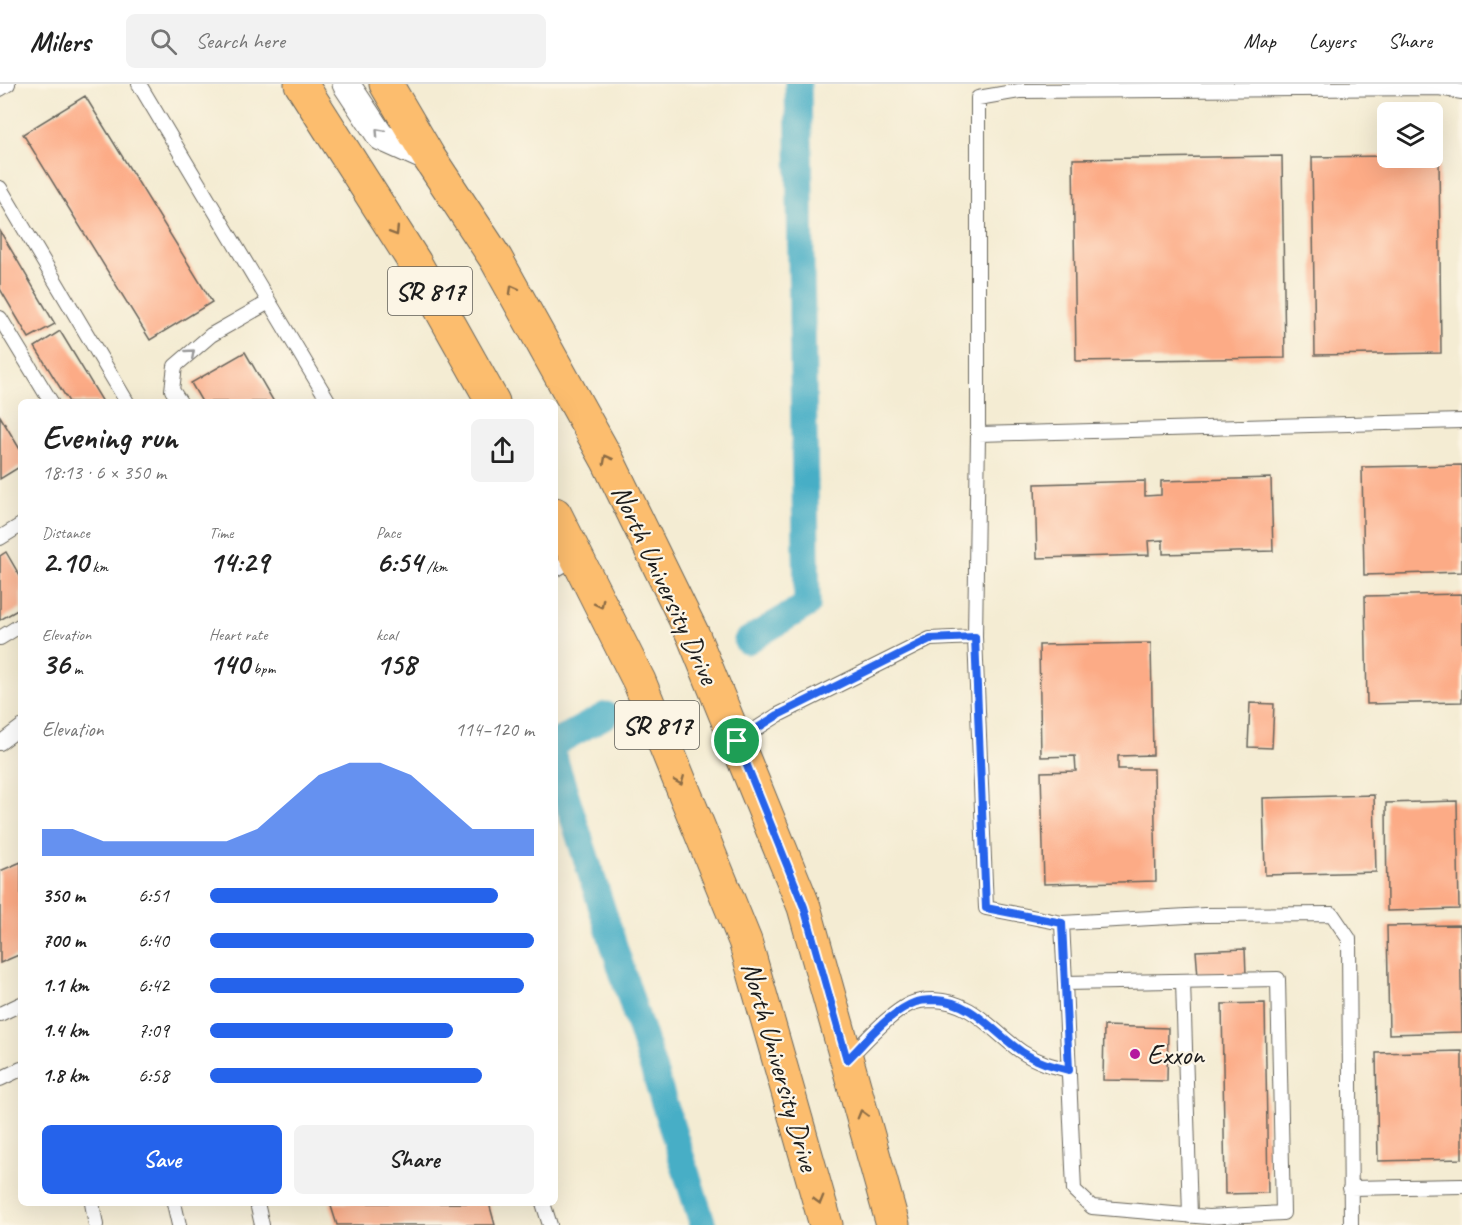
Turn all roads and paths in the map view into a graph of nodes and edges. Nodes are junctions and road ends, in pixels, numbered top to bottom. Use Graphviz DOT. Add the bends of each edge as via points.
graph roads {
  1 [pos="8,84"];
  2 [pos="139,84"];
  3 [pos="301,84"];
  4 [pos="346,84"];
  5 [pos="386,84"];
  6 [pos="0,89"];
  7 [pos="1462,92"];
  8 [pos="430,159"];
  9 [pos="0,188"];
  10 [pos="269,302"];
  11 [pos="0,318"];
  12 [pos="49,399"];
  13 [pos="125,399"];
  14 [pos="178,399"];
  15 [pos="327,399"];
  16 [pos="491,399"];
  17 [pos="1462,421"];
  18 [pos="978,434"];
  19 [pos="18,527"];
  20 [pos="558,528"];
  21 [pos="0,538"];
  22 [pos="566,564"];
  23 [pos="18,627"];
  24 [pos="975,637"];
  25 [pos="0,638"];
  26 [pos="18,730"];
  27 [pos="737,741"];
  28 [pos="0,743"];
  29 [pos="1062,923"];
  30 [pos="1183,981"];
  31 [pos="1065,983"];
  32 [pos="18,1005"];
  33 [pos="0,1014"];
  34 [pos="847,1060"];
  35 [pos="18,1070"];
  36 [pos="1069,1070"];
  37 [pos="0,1079"];
  38 [pos="1462,1186"];
  39 [pos="1350,1188"];
  40 [pos="93,1206"];
  41 [pos="175,1206"];
  42 [pos="258,1206"];
  43 [pos="544,1206"];
  44 [pos="1190,1216"];
  45 [pos="1209,1221"];
  46 [pos="96,1225"];
  47 [pos="179,1225"];
  48 [pos="262,1225"];
  49 [pos="550,1225"];
  50 [pos="826,1225"];
  51 [pos="893,1225"];
  52 [pos="1351,1225"];
  1 -- 6 [label="lane"];
  2 -- 10 [label="lane"];
  3 -- 16 [label="main road, SR 817, one-way" via="415,263"];
  8 -- 4 [label="street, one-way" via="381,137"];
  5 -- 8 [label="main road, North University Drive / SR 817"];
  7 -- 18 [label="lane" via="1439,87 1019,91 978,98"];
  27 -- 8 [label="main road, North University Drive / SR 817, one-way" via="693,635 608,461 496,258"];
  9 -- 13 [label="lane"];
  14 -- 10 [label="lane, one-way" via="172,390 175,366 212,335"];
  10 -- 15 [label="lane"];
  11 -- 12 [label="lane"];
  17 -- 18 [label="lane"];
  18 -- 24 [label="lane"];
  19 -- 21 [label="lane"];
  20 -- 22 [label="main road, North University Drive / SR 817"];
  22 -- 50 [label="main road, North University Drive / SR 817, one-way" via="639,681 746,941"];
  23 -- 25 [label="lane"];
  24 -- 27 [label="lane" via="930,639 778,715"];
  24 -- 29 [label="lane" via="986,908"];
  26 -- 28 [label="lane"];
  27 -- 34 [label="main road, North University Drive / SR 817" via="804,907"];
  29 -- 31 [label="lane"];
  29 -- 39 [label="lane" via="1205,915 1332,914 1349,939"];
  30 -- 31 [label="lane"];
  30 -- 44 [label="lane"];
  30 -- 45 [label="lane" via="1278,979 1283,1213"];
  31 -- 36 [label="lane"];
  32 -- 33 [label="lane"];
  34 -- 36 [label="lane" via="896,1013 925,1000 943,1000 974,1012 1022,1052 1043,1064"];
  51 -- 34 [label="main road, North University Drive / SR 817, one-way"];
  35 -- 37 [label="lane"];
  36 -- 44 [label="lane" via="1074,1190 1092,1207"];
  38 -- 39 [label="lane"];
  39 -- 52 [label="lane"];
  40 -- 46 [label="lane"];
  41 -- 47 [label="lane"];
  42 -- 48 [label="lane"];
  43 -- 49 [label="lane"];
  44 -- 45 [label="lane"];
}
